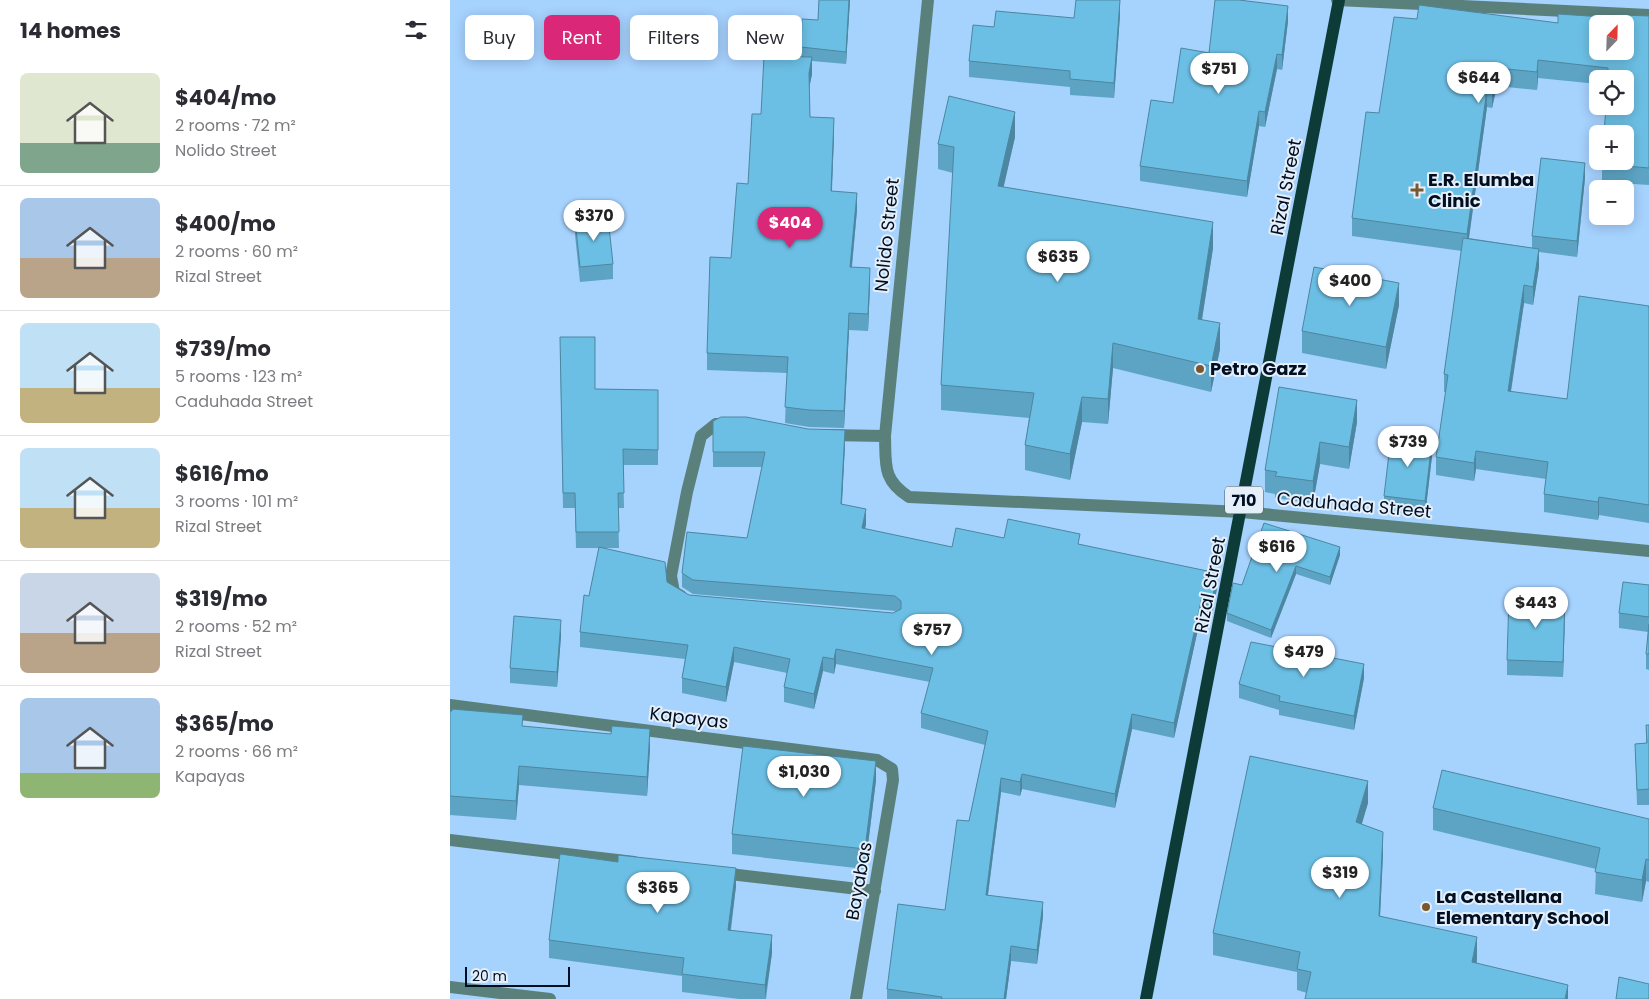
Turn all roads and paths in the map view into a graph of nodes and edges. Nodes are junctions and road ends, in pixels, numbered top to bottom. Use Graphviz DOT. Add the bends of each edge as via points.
graph roads {
  1 [pos="928,0"];
  2 [pos="1339,0"];
  3 [pos="1649,16"];
  4 [pos="738,423"];
  5 [pos="818,435"];
  6 [pos="886,436"];
  7 [pos="886,473"];
  8 [pos="1242,512"];
  9 [pos="1649,550"];
  10 [pos="690,602"];
  11 [pos="450,705"];
  12 [pos="892,769"];
  13 [pos="450,840"];
  14 [pos="648,864"];
  15 [pos="707,871"];
  16 [pos="875,891"];
  17 [pos="450,987"];
  18 [pos="550,999"];
  19 [pos="856,999"];
  20 [pos="1146,999"];
  1 -- 6 [label="street, Nolido Street"];
  2 -- 3 [label="street"];
  2 -- 8 [label="main road, Rizal Street / 710"];
  4 -- 10 [label="street" via="716,424 701,436 671,576 674,592"];
  5 -- 6 [label="street"];
  6 -- 7 [label="street, Nolido Street"];
  7 -- 8 [label="street, Caduhada Street" via="896,489 909,497"];
  8 -- 9 [label="street, Caduhada Street"];
  8 -- 20 [label="main road, Rizal Street / 710"];
  11 -- 12 [label="street, Kapayas" via="877,760"];
  12 -- 16 [label="street, Bayabas" via="893,780"];
  13 -- 14 [label="street"];
  15 -- 16 [label="street"];
  16 -- 19 [label="street, Bayabas"];
  17 -- 18 [label="street"];
}
